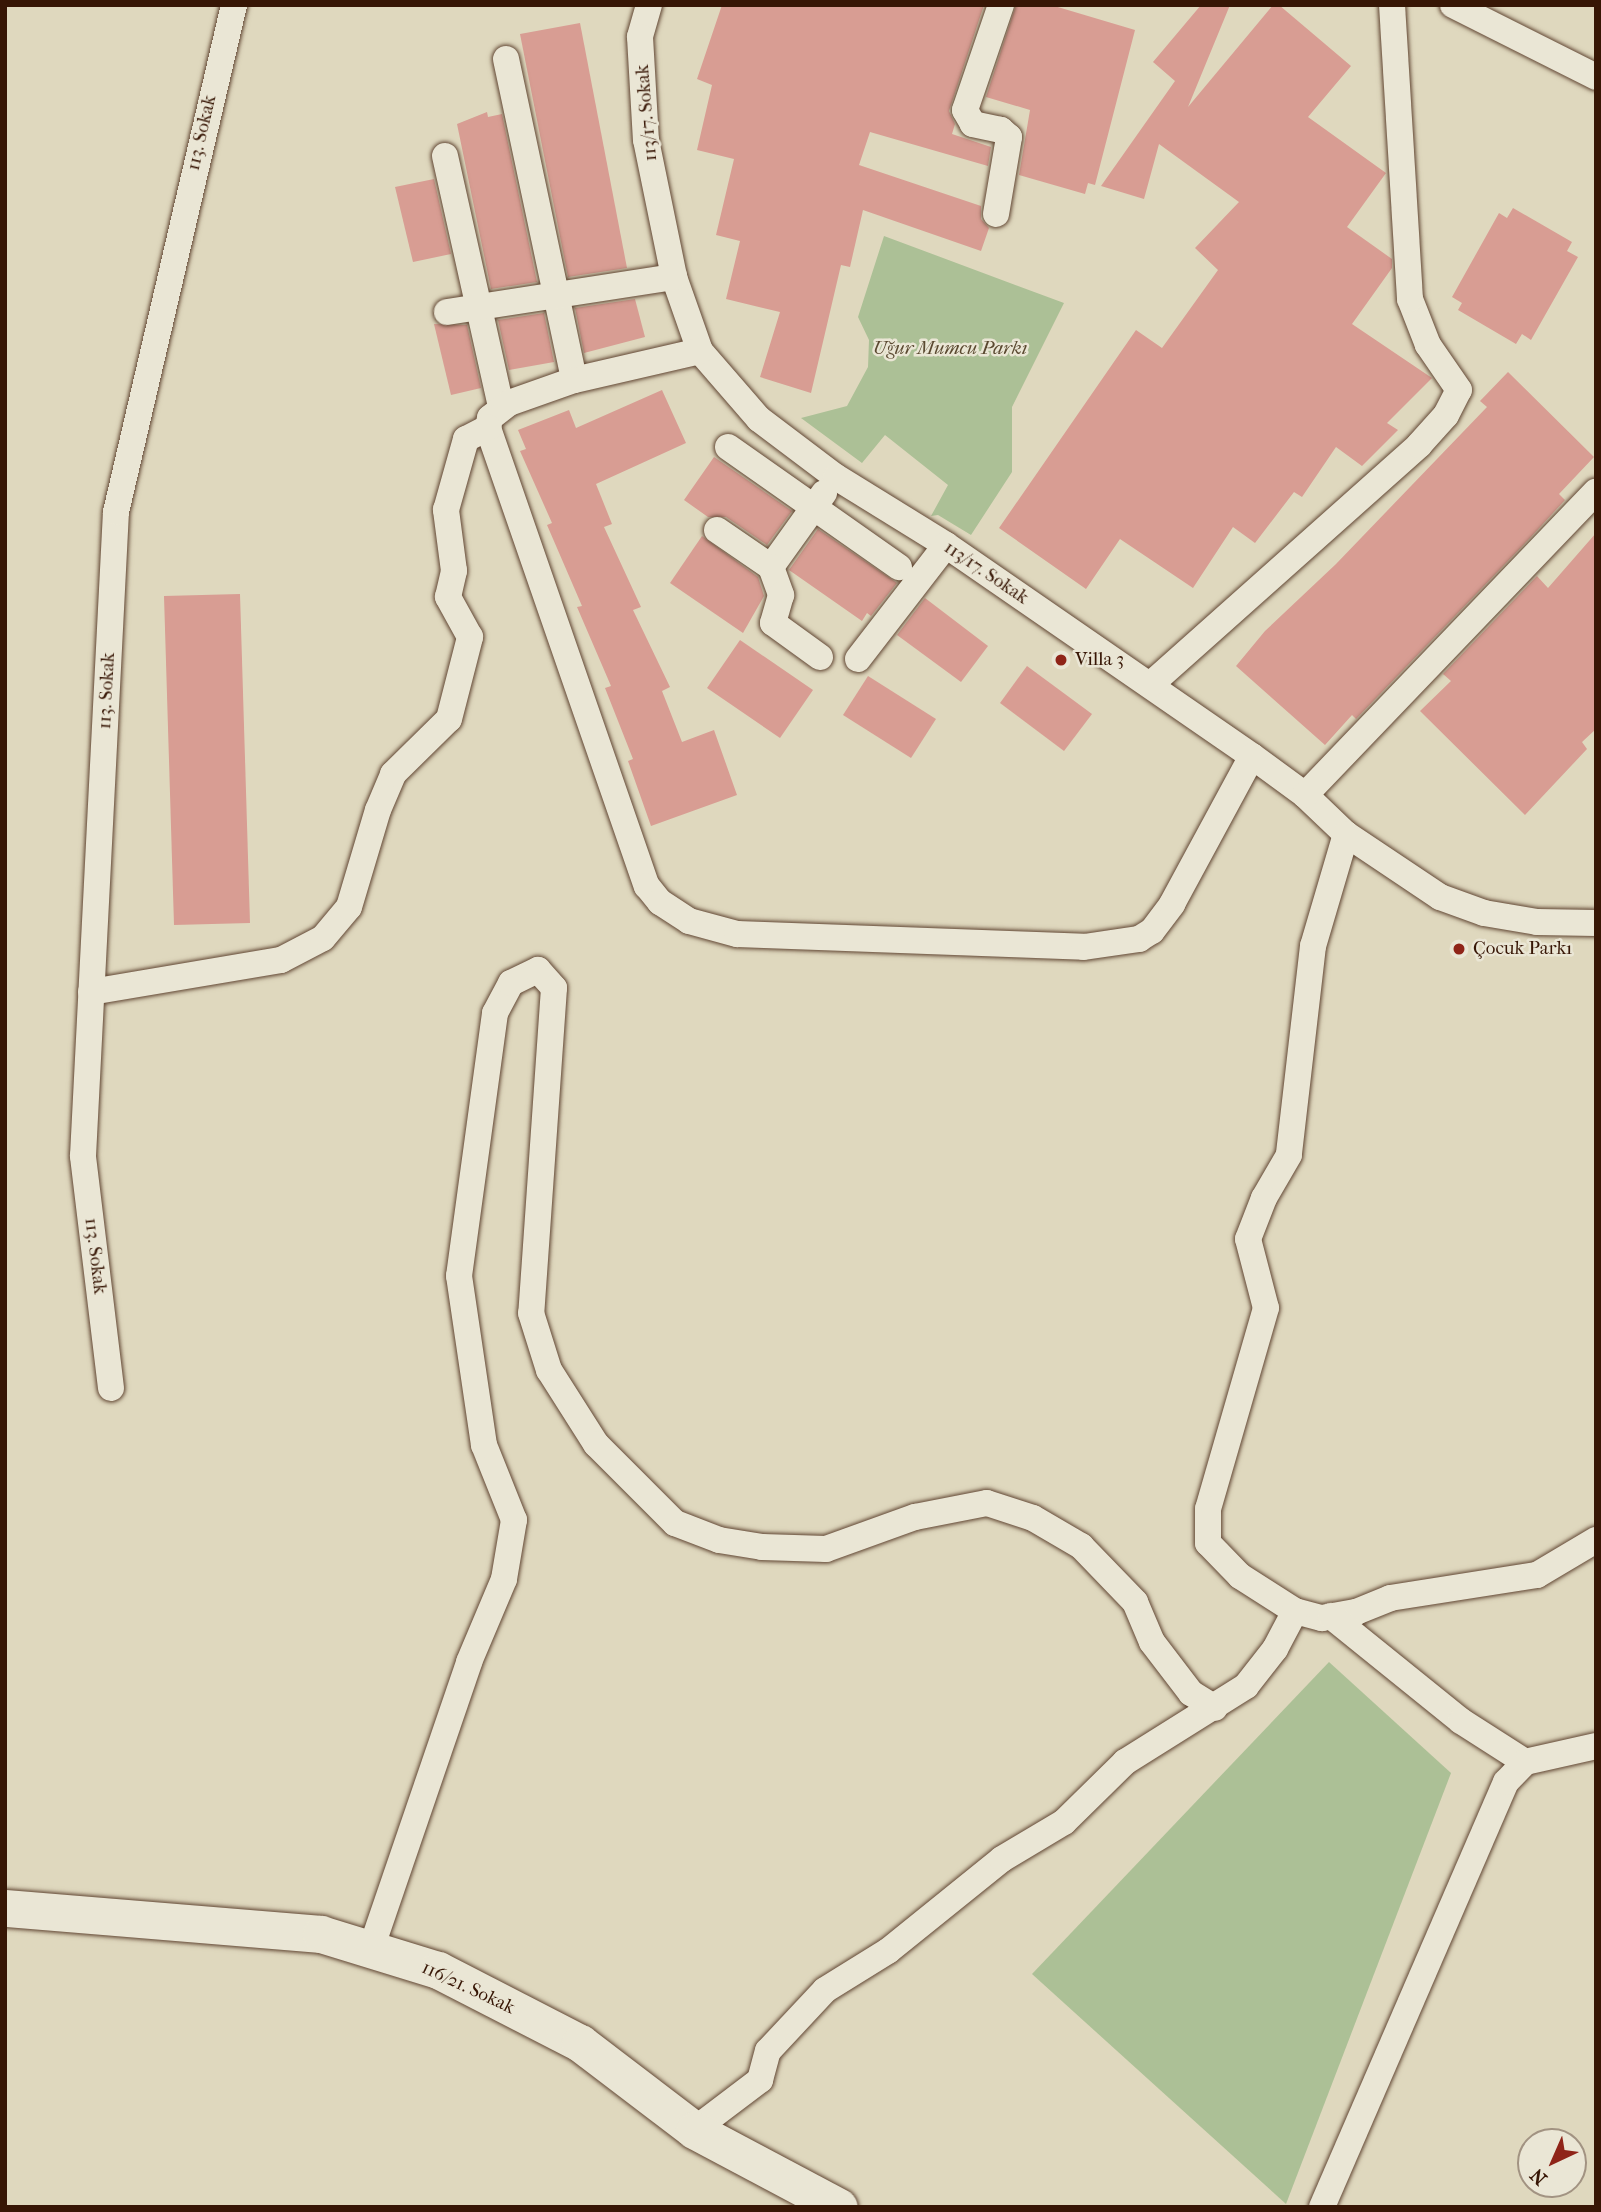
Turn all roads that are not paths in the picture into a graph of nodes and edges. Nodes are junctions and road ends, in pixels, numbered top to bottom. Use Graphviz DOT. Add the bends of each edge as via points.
graph roads {
  1 [pos="234,5"];
  2 [pos="649,5"];
  3 [pos="1001,5"];
  4 [pos="1392,5"];
  5 [pos="1453,5"];
  6 [pos="506,59"];
  7 [pos="1596,77"];
  8 [pos="445,156"];
  9 [pos="996,214"];
  10 [pos="674,277"];
  11 [pos="556,296"];
  12 [pos="478,307"];
  13 [pos="447,312"];
  14 [pos="700,351"];
  15 [pos="575,380"];
  16 [pos="494,418"];
  17 [pos="728,447"];
  18 [pos="836,477"];
  19 [pos="1596,492"];
  20 [pos="813,508"];
  21 [pos="718,530"];
  22 [pos="946,545"];
  23 [pos="899,566"];
  24 [pos="771,567"];
  25 [pos="820,657"];
  26 [pos="858,659"];
  27 [pos="1150,685"];
  28 [pos="1252,756"];
  29 [pos="1305,795"];
  30 [pos="1346,834"];
  31 [pos="1596,923"];
  32 [pos="91,992"];
  33 [pos="111,1388"];
  34 [pos="1596,1540"];
  35 [pos="1295,1611"];
  36 [pos="1331,1616"];
  37 [pos="1215,1707"];
  38 [pos="1596,1746"];
  39 [pos="1525,1762"];
  40 [pos="5,1908"];
  41 [pos="371,1949"];
  42 [pos="694,2130"];
  43 [pos="839,2207"];
  44 [pos="1322,2207"];
  1 -- 32 [label="street, 113. Sokak" via="117,512"];
  2 -- 10 [label="street, 113/17. Sokak" via="640,37 646,140"];
  3 -- 9 [label="street" via="965,110 973,124 1001,130 1009,137"];
  4 -- 27 [label="street" via="1410,299 1428,345 1459,390 1446,415 1419,445"];
  5 -- 7 [label="street"];
  6 -- 11 [label="street"];
  8 -- 12 [label="street"];
  10 -- 11 [label="street"];
  10 -- 14 [label="street, 113/17. Sokak"];
  11 -- 12 [label="street"];
  11 -- 15 [label="street"];
  12 -- 13 [label="street"];
  12 -- 16 [label="street"];
  14 -- 15 [label="street"];
  14 -- 18 [label="street, 113/17. Sokak" via="759,419"];
  15 -- 16 [label="street"];
  16 -- 28 [label="street" via="648,886 660,902 689,921 737,934 806,937 1084,947 1139,939 1152,931 1172,904"];
  16 -- 32 [label="street" via="466,439 446,510 454,571 448,597 471,637 449,719 393,774 349,908 323,938 281,960"];
  17 -- 20 [label="street"];
  18 -- 20 [label="street"];
  18 -- 22 [label="street, 113/17. Sokak"];
  19 -- 29 [label="street"];
  20 -- 23 [label="street"];
  20 -- 24 [label="street"];
  21 -- 24 [label="street"];
  22 -- 26 [label="street"];
  22 -- 27 [label="street, 113/17. Sokak"];
  24 -- 25 [label="street" via="781,595 773,623"];
  27 -- 28 [label="street, 113/17. Sokak"];
  28 -- 29 [label="street, 113/17. Sokak"];
  29 -- 30 [label="street, 113/17. Sokak"];
  30 -- 31 [label="street, 113/17. Sokak" via="1440,897 1484,913 1537,922"];
  30 -- 35 [label="street" via="1313,946 1289,1155 1264,1198 1248,1239 1266,1308 1208,1509 1208,1543 1240,1576"];
  32 -- 33 [label="street, 113. Sokak" via="83,1156"];
  34 -- 36 [label="street" via="1537,1575 1390,1598"];
  35 -- 36 [label="street"];
  35 -- 37 [label="street" via="1246,1686"];
  36 -- 39 [label="street" via="1461,1721"];
  37 -- 41 [label="street" via="1191,1693 1152,1642 1135,1602 1081,1546 1033,1518 988,1503 915,1517 826,1549 719,1540 675,1523 596,1444 549,1370 531,1313 554,988 538,970 511,983 495,1013 459,1276 484,1445 514,1520 504,1579 469,1662"];
  37 -- 42 [label="street" via="1125,1762 1064,1822 1002,1859 888,1951 825,1990 768,2051 760,2080"];
  38 -- 39 [label="street"];
  39 -- 44 [label="street" via="1506,1782"];
  40 -- 41 [label="street, 116/21. Sokak" via="321,1934"];
  41 -- 42 [label="street, 116/21. Sokak" via="438,1970 580,2043"];
  42 -- 43 [label="street, 116/21. Sokak"];
}
